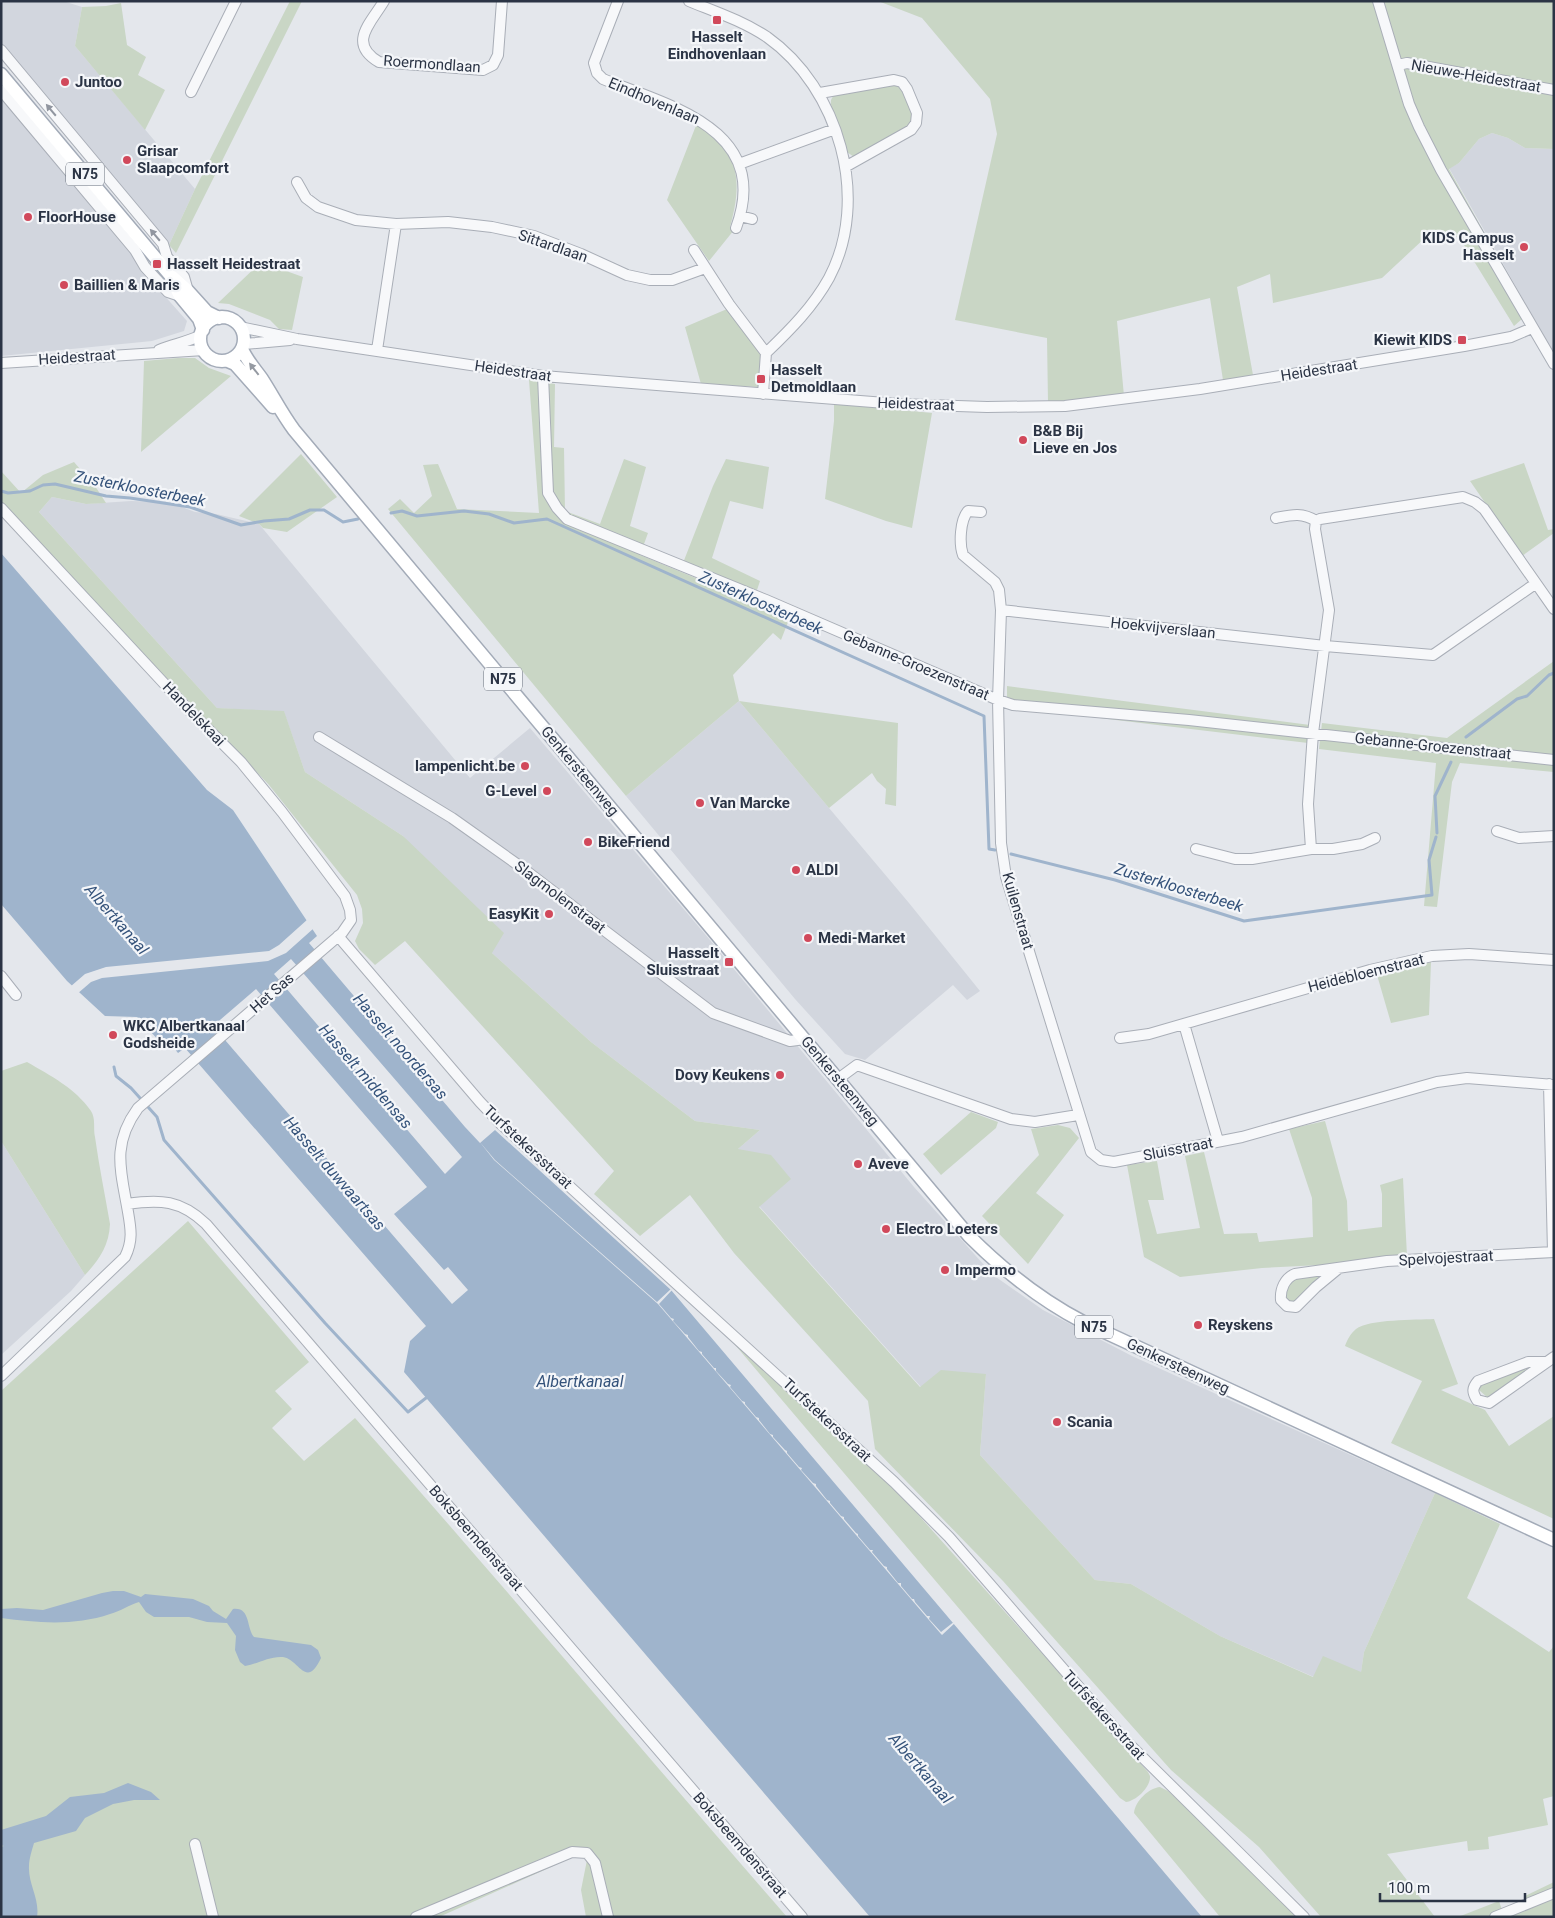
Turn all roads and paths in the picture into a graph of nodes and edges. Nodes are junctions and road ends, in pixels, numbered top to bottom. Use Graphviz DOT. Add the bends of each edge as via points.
graph roads {
  1 [pos="236,1"];
  2 [pos="384,1"];
  3 [pos="502,1"];
  4 [pos="618,1"];
  5 [pos="688,1"];
  6 [pos="1378,1"];
  7 [pos="1,50"];
  8 [pos="1398,64"];
  9 [pos="1,74"];
  10 [pos="1,90"];
  11 [pos="1554,90"];
  12 [pos="191,92"];
  13 [pos="820,93"];
  14 [pos="835,129"];
  15 [pos="739,164"];
  16 [pos="845,168"];
  17 [pos="297,182"];
  18 [pos="740,216"];
  19 [pos="752,219"];
  20 [pos="396,224"];
  21 [pos="736,228"];
  22 [pos="694,250"];
  23 [pos="705,268"];
  24 [pos="184,294"];
  25 [pos="219,318"];
  26 [pos="240,328"];
  27 [pos="1532,328"];
  28 [pos="202,332"];
  29 [pos="297,339"];
  30 [pos="243,347"];
  31 [pos="204,350"];
  32 [pos="377,350"];
  33 [pos="154,352"];
  34 [pos="766,353"];
  35 [pos="228,361"];
  36 [pos="1,363"];
  37 [pos="1554,364"];
  38 [pos="543,376"];
  39 [pos="763,394"];
  40 [pos="285,419"];
  41 [pos="1,508"];
  42 [pos="981,512"];
  43 [pos="1276,518"];
  44 [pos="1316,521"];
  45 [pos="1536,584"];
  46 [pos="1554,609"];
  47 [pos="1001,610"];
  48 [pos="1325,646"];
  49 [pos="998,700"];
  50 [pos="1313,733"];
  51 [pos="319,738"];
  52 [pos="1554,760"];
  53 [pos="1498,831"];
  54 [pos="1554,836"];
  55 [pos="1375,838"];
  56 [pos="1196,849"];
  57 [pos="1311,849"];
  58 [pos="338,936"];
  59 [pos="1554,960"];
  60 [pos="1,976"];
  61 [pos="16,995"];
  62 [pos="1184,1024"];
  63 [pos="1120,1038"];
  64 [pos="804,1040"];
  65 [pos="838,1079"];
  66 [pos="1551,1084"];
  67 [pos="1078,1115"];
  68 [pos="1218,1141"];
  69 [pos="127,1204"];
  70 [pos="1553,1252"];
  71 [pos="1339,1268"];
  72 [pos="1550,1359"];
  73 [pos="1,1376"];
  74 [pos="1554,1540"];
  75 [pos="195,1844"];
  76 [pos="1554,1892"];
  77 [pos="213,1917"];
  78 [pos="416,1917"];
  79 [pos="608,1917"];
  80 [pos="802,1917"];
  81 [pos="1304,1917"];
  82 [pos="1495,1917"];
  1 -- 12 [label="street"];
  2 -- 3 [label="street, Roermondlaan" via="363,32 363,46 378,62 483,70 493,65 498,55"];
  4 -- 15 [label="street, Eindhovenlaan" via="594,63 597,73 603,80 697,117 724,140"];
  5 -- 13 [label="street" via="739,21 768,38 798,65"];
  6 -- 8 [label="street"];
  24 -- 7 [label="street, one-way" via="184,277 167,257 164,244"];
  8 -- 11 [label="street, Nieuwe-Heidestraat"];
  8 -- 27 [label="street" via="1423,135"];
  9 -- 24 [label="main road, N75"];
  10 -- 24 [label="street" via="136,250 145,267 168,292"];
  13 -- 14 [label="street"];
  13 -- 16 [label="street" via="894,80 902,82 907,89 917,113 911,130"];
  14 -- 15 [label="street"];
  14 -- 16 [label="street"];
  15 -- 18 [label="street, Eindhovenlaan" via="743,200"];
  16 -- 34 [label="street" via="848,201 843,235 829,277 793,328"];
  17 -- 20 [label="street, Sittardlaan" via="306,198 318,207 356,220"];
  18 -- 19 [label="street"];
  18 -- 21 [label="street, Eindhovenlaan"];
  20 -- 23 [label="street, Sittardlaan" via="448,222 534,236 627,275 650,280 672,280"];
  20 -- 32 [label="street"];
  22 -- 23 [label="street"];
  23 -- 34 [label="street"];
  24 -- 25 [label="main road, N75"];
  24 -- 28 [label="main road, N75" via="199,319"];
  25 -- 26 [label="main road, N75" via="230,319"];
  25 -- 28 [label="main road" via="211,321"];
  26 -- 29 [label="street, Heidestraat"];
  26 -- 30 [label="main road, Genkersteenweg / N75" via="244,337"];
  27 -- 37 [label="street"];
  27 -- 39 [label="street, Heidestraat" via="1511,337 1457,348 1200,389 1065,406 898,404"];
  28 -- 31 [label="main road, N75"];
  28 -- 33 [label="street, Heidestraat" via="192,340"];
  29 -- 30 [label="street, Heidestraat"];
  29 -- 32 [label="street, Heidestraat"];
  30 -- 35 [label="main road"];
  40 -- 30 [label="main road, Genkersteenweg / N75, one-way" via="245,358"];
  31 -- 33 [label="street, Heidestraat"];
  31 -- 35 [label="main road, Genkersteenweg / N75" via="215,360"];
  32 -- 38 [label="street, Heidestraat"];
  33 -- 36 [label="street, Heidestraat"];
  34 -- 39 [label="street"];
  35 -- 40 [label="main road, Genkersteenweg / N75" via="235,364"];
  38 -- 39 [label="street, Heidestraat"];
  38 -- 49 [label="street, Gebanne-Groezenstraat" via="548,493 567,519"];
  40 -- 64 [label="main road, Genkersteenweg / N75"];
  41 -- 58 [label="street, Handelskaai" via="264,788 344,896 351,920"];
  42 -- 47 [label="street" via="968,512 964,516 961,548 963,555 995,582"];
  43 -- 44 [label="street" via="1299,514 1308,515"];
  44 -- 45 [label="street" via="1463,497 1484,509"];
  44 -- 48 [label="street" via="1329,610"];
  45 -- 46 [label="street"];
  45 -- 48 [label="street, Hoekvijverslaan" via="1433,655"];
  47 -- 48 [label="street, Hoekvijverslaan"];
  47 -- 49 [label="street"];
  48 -- 50 [label="street"];
  49 -- 50 [label="street, Gebanne-Groezenstraat" via="1013,705"];
  49 -- 67 [label="street, Kuilenstraat" via="1001,843 1006,877"];
  50 -- 52 [label="street, Gebanne-Groezenstraat"];
  50 -- 57 [label="street" via="1308,804"];
  51 -- 64 [label="street, Slagmolenstraat" via="452,818 713,1013 790,1041"];
  53 -- 54 [label="street" via="1519,838"];
  55 -- 57 [label="street" via="1362,844 1333,849"];
  56 -- 57 [label="street" via="1235,859"];
  58 -- 69 [label="street, Het Sas" via="138,1108 123,1135 120,1150"];
  58 -- 81 [label="street, Turfstekersstraat" via="501,1124 894,1482 949,1537 1124,1738"];
  59 -- 62 [label="street, Heidebloemstraat" via="1469,954 1432,956 1377,968"];
  60 -- 61 [label="street"];
  62 -- 63 [label="street, Heidebloemstraat"];
  62 -- 68 [label="street"];
  64 -- 65 [label="main road, Genkersteenweg / N75"];
  65 -- 67 [label="street" via="857,1066 1011,1120 1035,1122"];
  65 -- 74 [label="main road, Genkersteenweg / N75" via="969,1236 1005,1271 1044,1300 1083,1322"];
  66 -- 68 [label="street, Sluisstraat" via="1467,1078 1437,1082"];
  66 -- 70 [label="street, Spelvojestraat"];
  67 -- 68 [label="street, Sluisstraat" via="1091,1152 1101,1160 1114,1162"];
  69 -- 73 [label="street" via="132,1233 131,1246 125,1257"];
  69 -- 80 [label="street, Boksbeemdenstraat" via="166,1201 194,1213 206,1224"];
  70 -- 71 [label="street, Spelvojestraat" via="1387,1261"];
  71 -- 71 [label="street, Spelvojestraat" via="1296,1307 1287,1306 1281,1300 1281,1291 1291,1276"];
  72 -- 72 [label="street" via="1489,1403 1477,1400 1472,1392 1478,1381 1528,1362"];
  75 -- 77 [label="street"];
  76 -- 82 [label="street"];
  78 -- 79 [label="street" via="572,1852 587,1853 595,1863"];
}
